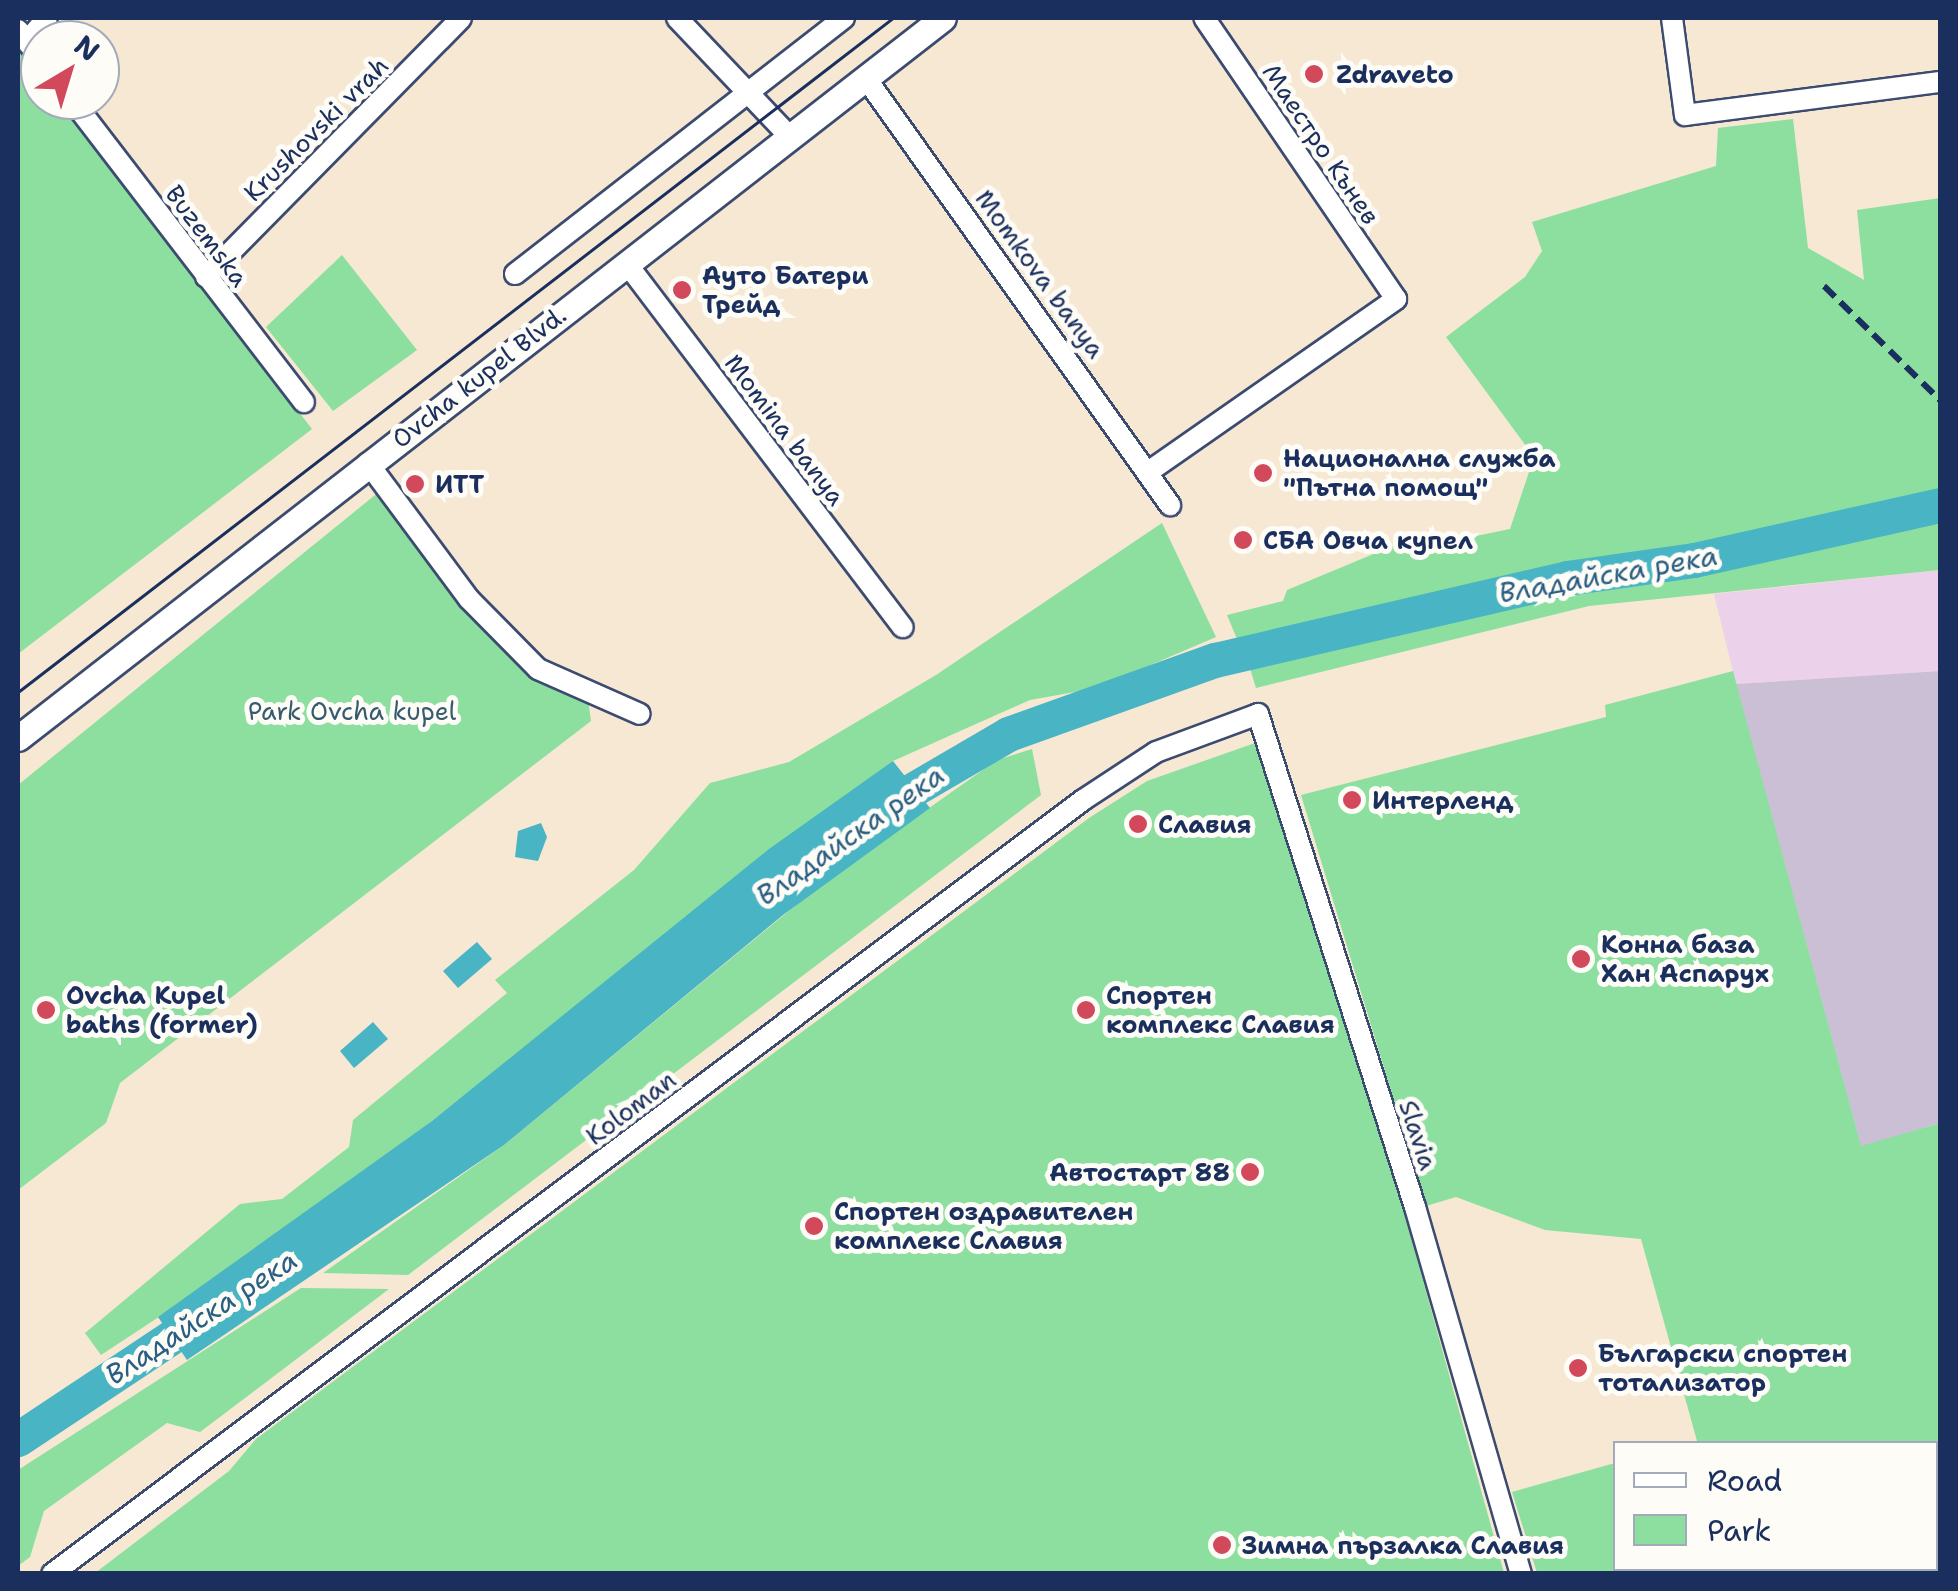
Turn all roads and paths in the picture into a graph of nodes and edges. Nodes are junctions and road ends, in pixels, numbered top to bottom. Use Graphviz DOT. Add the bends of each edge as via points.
graph roads {
  1 [pos="461,18"];
  2 [pos="677,18"];
  3 [pos="844,18"];
  4 [pos="943,18"];
  5 [pos="1204,18"];
  6 [pos="1672,18"];
  7 [pos="865,76"];
  8 [pos="1940,82"];
  9 [pos="750,94"];
  10 [pos="87,120"];
  11 [pos="788,136"];
  12 [pos="626,264"];
  13 [pos="516,274"];
  14 [pos="206,276"];
  15 [pos="304,402"];
  16 [pos="368,462"];
  17 [pos="1151,470"];
  18 [pos="1170,504"];
  19 [pos="904,627"];
  20 [pos="640,714"];
  21 [pos="1258,714"];
  22 [pos="18,738"];
  23 [pos="52,1574"];
  24 [pos="1521,1574"];
  1 -- 14 [label="street, Krushovski vrah"];
  2 -- 9 [label="street"];
  3 -- 9 [label="street"];
  4 -- 7 [label="main road, Ovcha kupel Blvd."];
  5 -- 17 [label="street, Маестро Кънев" via="1396,299"];
  6 -- 8 [label="street" via="1686,116"];
  7 -- 11 [label="main road, Ovcha kupel Blvd."];
  7 -- 17 [label="street, Momkova banya"];
  9 -- 11 [label="street"];
  9 -- 13 [label="street"];
  10 -- 14 [label="street, Buzemska"];
  11 -- 12 [label="main road, Ovcha kupel Blvd."];
  12 -- 16 [label="main road, Ovcha kupel Blvd."];
  12 -- 19 [label="street, Momina banya"];
  14 -- 15 [label="street, Buzemska"];
  16 -- 20 [label="street" via="469,599 538,669"];
  16 -- 22 [label="main road, Ovcha kupel Blvd."];
  17 -- 18 [label="street, Momkova banya"];
  21 -- 23 [label="street, Koloman" via="1156,752 1083,800"];
  21 -- 24 [label="street, Slavia" via="1415,1207"];
}
